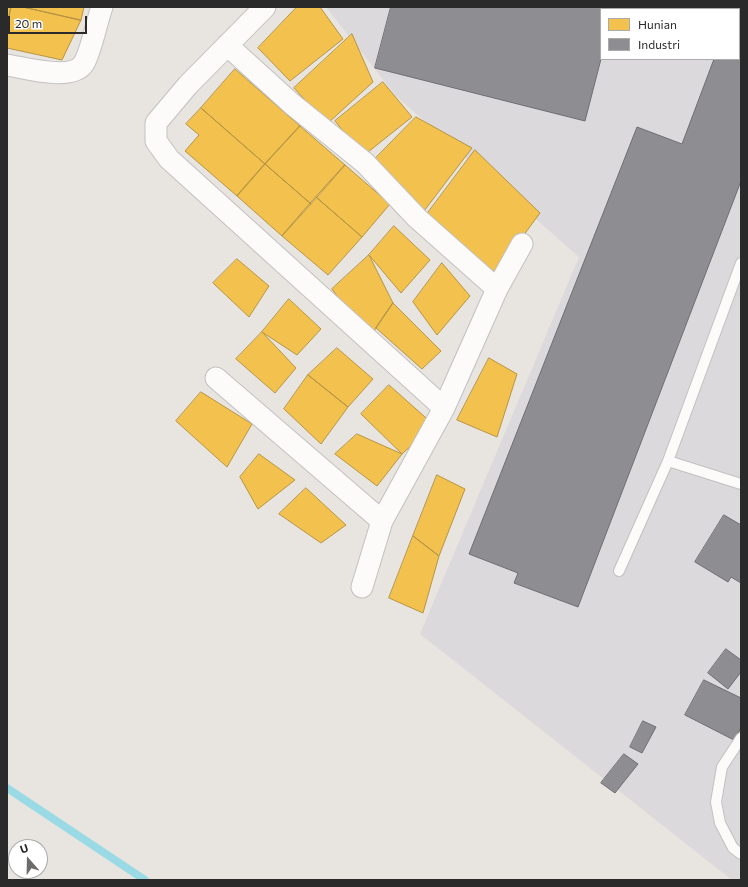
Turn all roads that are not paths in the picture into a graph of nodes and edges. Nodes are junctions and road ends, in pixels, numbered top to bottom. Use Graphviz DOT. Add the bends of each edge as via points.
graph roads {
  1 [pos="102,7"];
  2 [pos="265,7"];
  3 [pos="228,45"];
  4 [pos="7,65"];
  5 [pos="522,244"];
  6 [pos="741,263"];
  7 [pos="497,289"];
  8 [pos="216,378"];
  9 [pos="444,408"];
  10 [pos="668,461"];
  11 [pos="741,484"];
  12 [pos="382,521"];
  13 [pos="619,571"];
  14 [pos="362,587"];
  15 [pos="741,738"];
  16 [pos="741,854"];
  1 -- 4 [label="street" via="84,64 75,71 63,73"];
  2 -- 3 [label="street"];
  3 -- 7 [label="street" via="292,104 365,163 418,218"];
  3 -- 9 [label="street" via="188,85 156,123 156,141 169,159"];
  5 -- 7 [label="street"];
  6 -- 10 [label="lane"];
  7 -- 9 [label="street"];
  8 -- 12 [label="street"];
  9 -- 12 [label="street"];
  10 -- 11 [label="lane"];
  10 -- 13 [label="lane"];
  12 -- 14 [label="street"];
  15 -- 16 [label="lane" via="722,767 716,802 720,823 733,848"];
}
